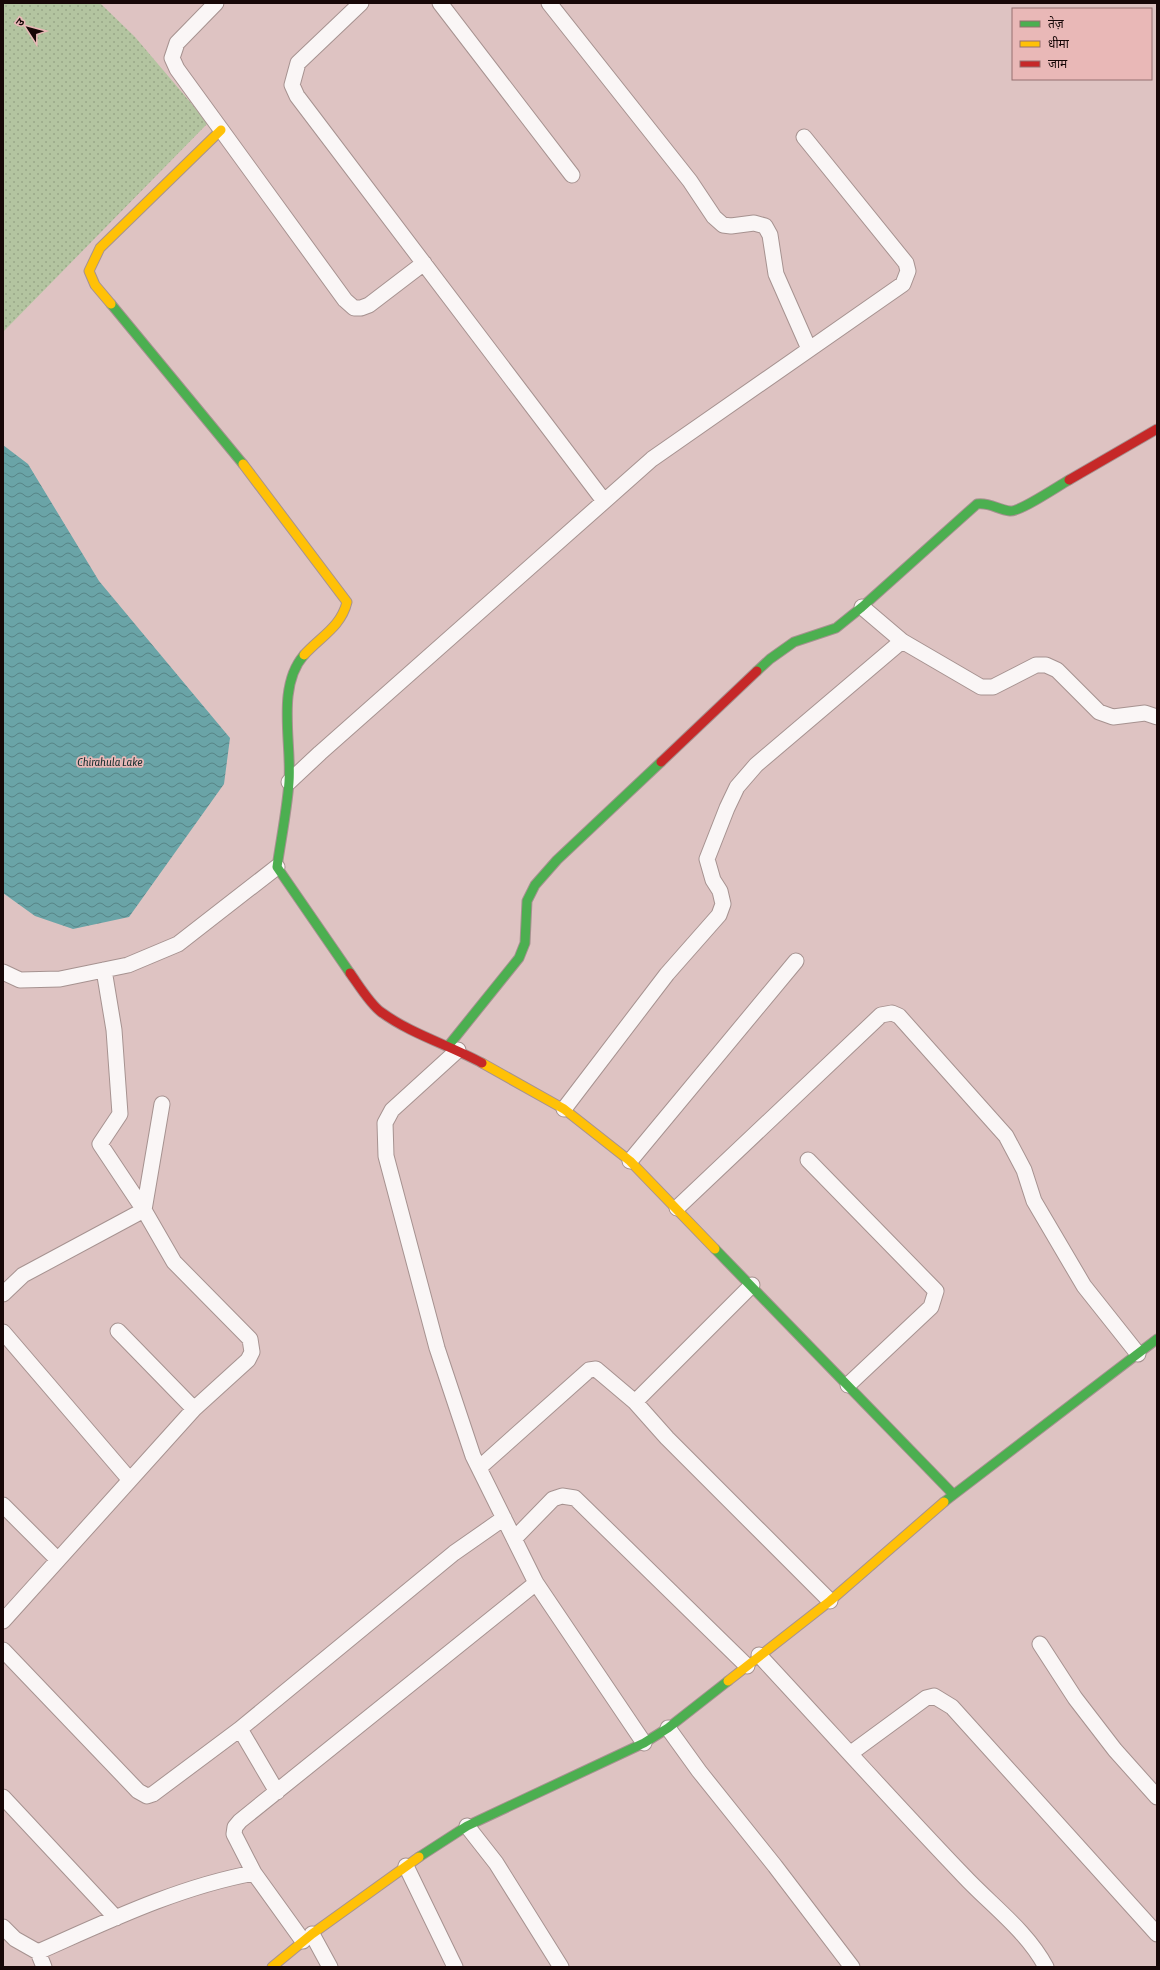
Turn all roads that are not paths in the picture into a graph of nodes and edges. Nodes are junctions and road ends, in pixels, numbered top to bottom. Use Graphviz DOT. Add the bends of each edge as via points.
graph roads {
  1 [pos="216,3"];
  2 [pos="361,3"];
  3 [pos="440,3"];
  4 [pos="549,3"];
  5 [pos="221,130"];
  6 [pos="804,137"];
  7 [pos="572,176"];
  8 [pos="424,263"];
  9 [pos="809,349"];
  10 [pos="1157,428"];
  11 [pos="604,501"];
  12 [pos="862,607"];
  13 [pos="902,640"];
  14 [pos="1157,717"];
  15 [pos="289,782"];
  16 [pos="277,868"];
  17 [pos="796,961"];
  18 [pos="104,970"];
  19 [pos="3,972"];
  20 [pos="454,1048"];
  21 [pos="162,1104"];
  22 [pos="564,1109"];
  23 [pos="808,1160"];
  24 [pos="630,1161"];
  25 [pos="677,1208"];
  26 [pos="144,1210"];
  27 [pos="752,1285"];
  28 [pos="3,1294"];
  29 [pos="118,1331"];
  30 [pos="3,1332"];
  31 [pos="1157,1339"];
  32 [pos="1138,1354"];
  33 [pos="848,1385"];
  34 [pos="635,1402"];
  35 [pos="194,1409"];
  36 [pos="479,1468"];
  37 [pos="130,1480"];
  38 [pos="953,1494"];
  39 [pos="3,1505"];
  40 [pos="504,1518"];
  41 [pos="514,1539"];
  42 [pos="58,1560"];
  43 [pos="536,1583"];
  44 [pos="830,1601"];
  45 [pos="3,1621"];
  46 [pos="1040,1644"];
  47 [pos="3,1650"];
  48 [pos="759,1655"];
  49 [pos="747,1666"];
  50 [pos="240,1728"];
  51 [pos="668,1728"];
  52 [pos="644,1743"];
  53 [pos="851,1753"];
  54 [pos="277,1792"];
  55 [pos="3,1797"];
  56 [pos="1157,1797"];
  57 [pos="467,1826"];
  58 [pos="406,1866"];
  59 [pos="254,1872"];
  60 [pos="116,1918"];
  61 [pos="3,1927"];
  62 [pos="1157,1933"];
  63 [pos="307,1938"];
  64 [pos="38,1952"];
  65 [pos="44,1967"];
  66 [pos="272,1967"];
  67 [pos="330,1967"];
  68 [pos="455,1967"];
  69 [pos="561,1967"];
  70 [pos="852,1967"];
  71 [pos="1046,1967"];
  1 -- 5 [label="street" via="177,43 172,58 177,69"];
  2 -- 8 [label="street" via="298,63 292,84 297,96"];
  3 -- 7 [label="street"];
  4 -- 9 [label="street" via="690,181 714,217 723,225 754,223 765,226 770,235 776,274"];
  5 -- 8 [label="street" via="345,300 354,308 368,305"];
  5 -- 15 [label="street" via="100,248 89,271 95,285 235,454 347,602 342,619 301,658 290,682"];
  6 -- 9 [label="street" via="906,263 908,271 903,284"];
  8 -- 11 [label="street"];
  9 -- 11 [label="street" via="652,459"];
  10 -- 12 [label="street" via="1015,511 1006,512 988,502 977,504"];
  11 -- 15 [label="street"];
  12 -- 13 [label="street"];
  12 -- 20 [label="street" via="836,628 794,642 770,659 557,860 535,884 527,901 525,943 518,958"];
  13 -- 14 [label="street" via="981,687 993,687 1036,665 1046,665 1057,670 1099,712 1113,717 1145,713"];
  13 -- 22 [label="street" via="756,764 737,787 707,859 723,904 719,915 667,974"];
  15 -- 16 [label="street"];
  16 -- 18 [label="street" via="178,944 128,965"];
  16 -- 20 [label="street" via="379,1012"];
  17 -- 24 [label="street"];
  18 -- 19 [label="street" via="60,979 20,980"];
  18 -- 26 [label="street" via="114,1030 120,1114 100,1144"];
  20 -- 22 [label="street"];
  20 -- 36 [label="street" via="392,1110 385,1123 386,1156 437,1348"];
  21 -- 26 [label="street"];
  22 -- 24 [label="street"];
  23 -- 33 [label="street" via="936,1291 931,1307"];
  24 -- 25 [label="street"];
  25 -- 27 [label="street"];
  25 -- 32 [label="street" via="882,1015 892,1013 898,1016 1006,1136 1024,1170 1034,1202 1084,1286"];
  26 -- 28 [label="street" via="23,1274"];
  26 -- 35 [label="street" via="174,1262 250,1339 252,1352 248,1360"];
  27 -- 33 [label="street"];
  27 -- 34 [label="street"];
  29 -- 35 [label="street"];
  30 -- 37 [label="street"];
  31 -- 32 [label="street"];
  32 -- 38 [label="street"];
  33 -- 38 [label="street"];
  34 -- 36 [label="street" via="596,1369 589,1370"];
  34 -- 44 [label="street" via="667,1438"];
  35 -- 37 [label="street"];
  36 -- 40 [label="street"];
  37 -- 42 [label="street"];
  38 -- 44 [label="street"];
  39 -- 42 [label="street"];
  40 -- 41 [label="street"];
  40 -- 50 [label="street" via="454,1553"];
  41 -- 43 [label="street"];
  41 -- 49 [label="street" via="553,1500 562,1496 575,1498"];
  42 -- 45 [label="street"];
  43 -- 52 [label="street"];
  43 -- 54 [label="street"];
  44 -- 48 [label="street"];
  46 -- 56 [label="street" via="1075,1698 1114,1750"];
  47 -- 50 [label="street" via="138,1791 147,1796"];
  48 -- 49 [label="street"];
  48 -- 53 [label="street"];
  49 -- 51 [label="street"];
  50 -- 54 [label="street"];
  51 -- 52 [label="street"];
  51 -- 70 [label="street"];
  52 -- 57 [label="street"];
  53 -- 62 [label="street" via="926,1698 934,1696 943,1701 952,1707"];
  53 -- 71 [label="street" via="964,1876 1022,1931"];
  54 -- 59 [label="street" via="235,1827 234,1834"];
  55 -- 60 [label="street"];
  57 -- 58 [label="street"];
  57 -- 69 [label="street" via="496,1863"];
  58 -- 63 [label="street"];
  58 -- 68 [label="street"];
  59 -- 60 [label="street" via="150,1902"];
  59 -- 63 [label="street"];
  60 -- 64 [label="street"];
  61 -- 64 [label="street" via="15,1939"];
  63 -- 66 [label="street"];
  63 -- 67 [label="street"];
  64 -- 65 [label="street"];
}
